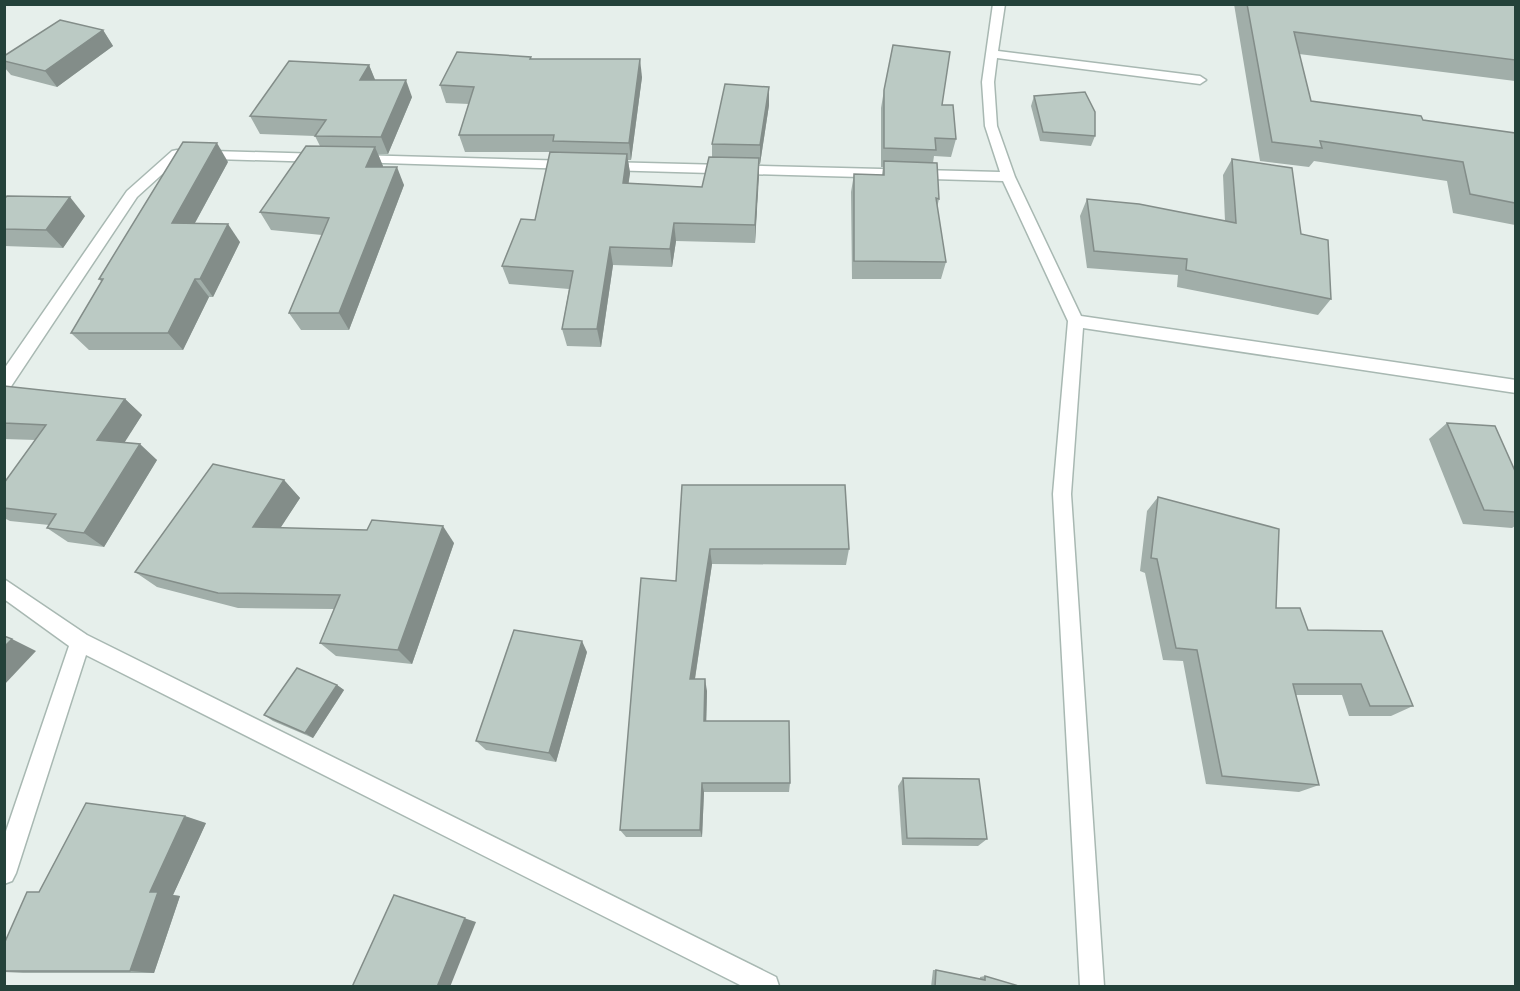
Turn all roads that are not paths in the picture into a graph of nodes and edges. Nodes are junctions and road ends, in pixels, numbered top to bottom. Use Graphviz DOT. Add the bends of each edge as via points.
graph roads {
  1 [pos="999,4"];
  2 [pos="992,54"];
  3 [pos="1200,80"];
  4 [pos="1008,177"];
  5 [pos="1076,321"];
  6 [pos="4,384"];
  7 [pos="1515,387"];
  8 [pos="4,588"];
  9 [pos="80,642"];
  10 [pos="4,873"];
  11 [pos="767,987"];
  12 [pos="1092,987"];
  1 -- 2 [label="street"];
  2 -- 3 [label="street"];
  2 -- 4 [label="street" via="988,82 991,126"];
  4 -- 5 [label="street"];
  4 -- 6 [label="street" via="177,154 132,194"];
  5 -- 7 [label="street"];
  5 -- 12 [label="street" via="1062,494"];
  8 -- 9 [label="street"];
  9 -- 10 [label="street"];
  9 -- 11 [label="street"];
}
